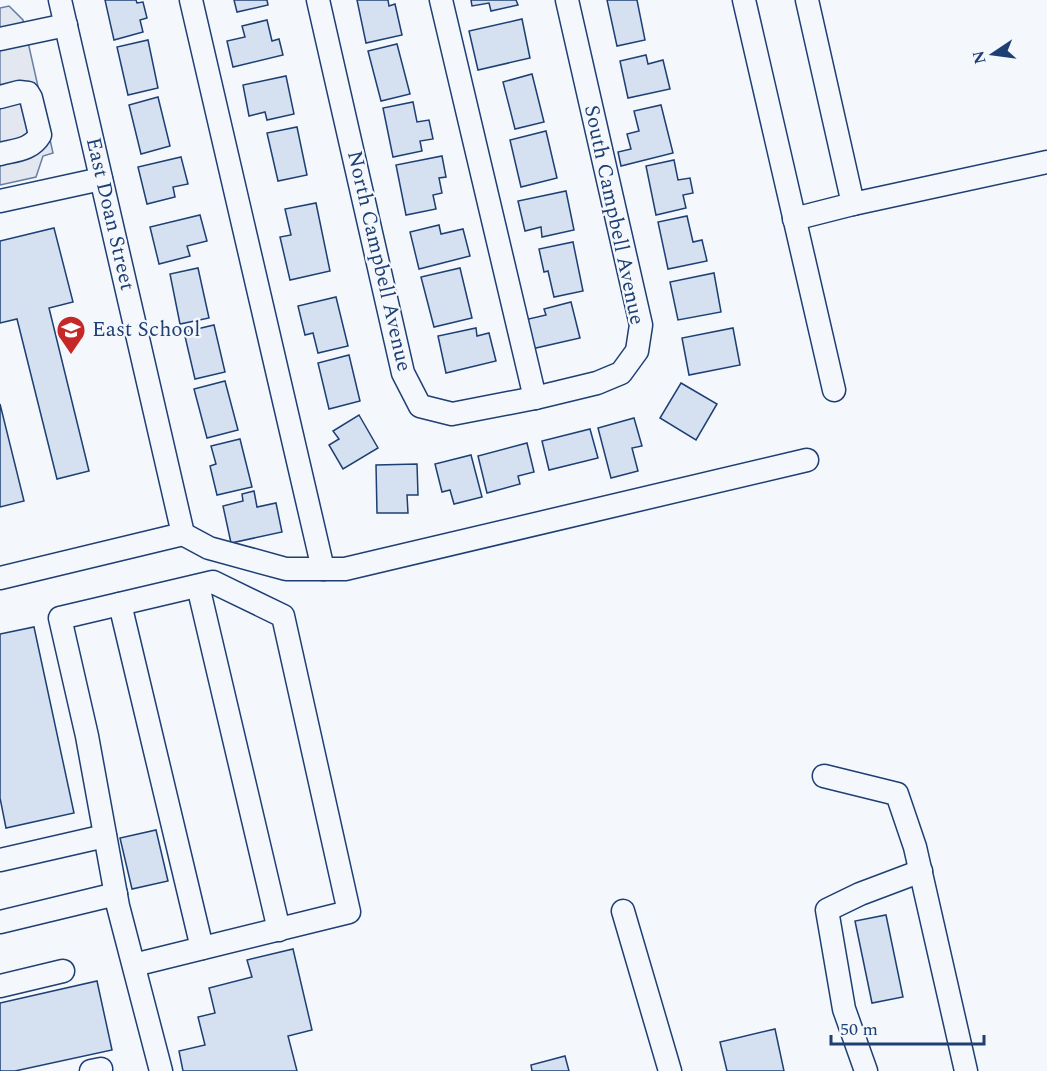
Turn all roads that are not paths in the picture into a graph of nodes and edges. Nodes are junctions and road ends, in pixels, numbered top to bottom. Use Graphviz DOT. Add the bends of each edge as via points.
graph roads {
  1 [pos="60,0"];
  2 [pos="191,0"];
  3 [pos="318,0"];
  4 [pos="441,0"];
  5 [pos="567,0"];
  6 [pos="744,0"];
  7 [pos="807,0"];
  8 [pos="66,25"];
  9 [pos="0,39"];
  10 [pos="0,97"];
  11 [pos="0,154"];
  12 [pos="1047,162"];
  13 [pos="101,178"];
  14 [pos="0,201"];
  15 [pos="854,204"];
  16 [pos="794,219"];
  17 [pos="834,390"];
  18 [pos="535,398"];
  19 [pos="807,460"];
  20 [pos="183,534"];
  21 [pos="323,569"];
  22 [pos="0,578"];
  23 [pos="198,586"];
  24 [pos="120,604"];
  25 [pos="824,776"];
  26 [pos="105,836"];
  27 [pos="0,860"];
  28 [pos="921,871"];
  29 [pos="116,894"];
  30 [pos="623,911"];
  31 [pos="0,922"];
  32 [pos="279,930"];
  33 [pos="202,948"];
  34 [pos="134,965"];
  35 [pos="63,971"];
  36 [pos="0,986"];
  37 [pos="161,1071"];
  38 [pos="670,1071"];
  39 [pos="867,1071"];
  40 [pos="966,1071"];
  1 -- 8 [label="street, East Doan Street"];
  2 -- 21 [label="street"];
  3 -- 18 [label="street, North Campbell Avenue" via="403,373 420,406 452,414"];
  4 -- 18 [label="street"];
  5 -- 18 [label="street, South Campbell Avenue" via="641,325 637,351 621,373"];
  6 -- 16 [label="street"];
  7 -- 15 [label="street"];
  8 -- 9 [label="street"];
  8 -- 13 [label="street, East Doan Street"];
  10 -- 11 [label="street" via="28,93 40,135 29,147"];
  12 -- 15 [label="street"];
  13 -- 14 [label="street"];
  13 -- 20 [label="street, East Doan Street"];
  15 -- 16 [label="street"];
  16 -- 17 [label="street"];
  19 -- 21 [label="street" via="345,569"];
  20 -- 21 [label="street" via="209,548 286,569"];
  20 -- 22 [label="street"];
  23 -- 24 [label="street"];
  23 -- 32 [label="street"];
  23 -- 32 [label="street" via="213,582 282,616 285,628 349,912"];
  24 -- 26 [label="street" via="60,618"];
  24 -- 33 [label="street"];
  25 -- 28 [label="street" via="897,794"];
  26 -- 27 [label="street"];
  26 -- 29 [label="street"];
  28 -- 39 [label="street" via="827,910 844,1009"];
  28 -- 40 [label="street"];
  29 -- 31 [label="street"];
  29 -- 34 [label="street"];
  30 -- 38 [label="street"];
  32 -- 33 [label="street"];
  33 -- 34 [label="street"];
  34 -- 37 [label="street"];
  35 -- 36 [label="street"];
}
